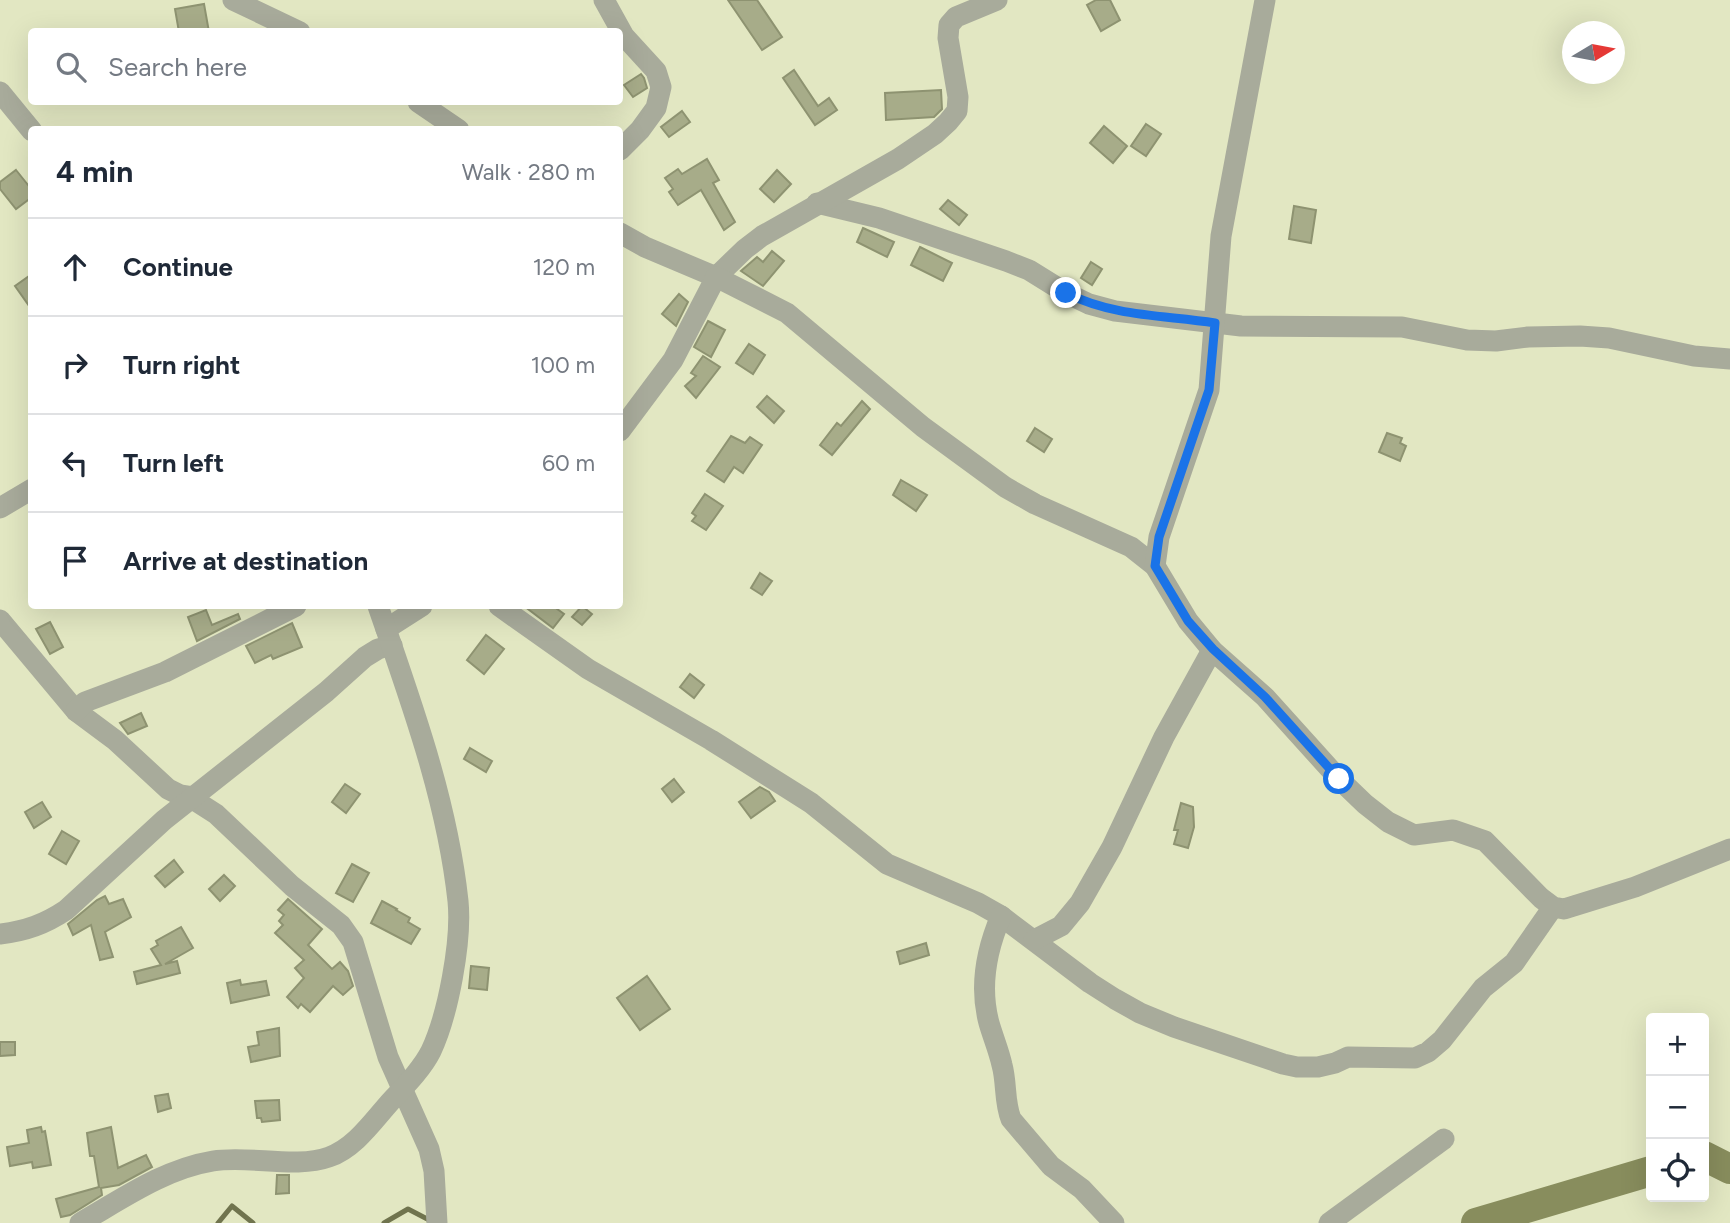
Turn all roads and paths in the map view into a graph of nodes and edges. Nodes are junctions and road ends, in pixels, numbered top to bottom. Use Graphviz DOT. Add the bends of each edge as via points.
graph roads {
  1 [pos="233,0"];
  2 [pos="604,0"];
  3 [pos="997,0"];
  4 [pos="1265,0"];
  5 [pos="292,28"];
  6 [pos="620,28"];
  7 [pos="623,34"];
  8 [pos="0,92"];
  9 [pos="422,105"];
  10 [pos="28,126"];
  11 [pos="453,126"];
  12 [pos="623,147"];
  13 [pos="817,203"];
  14 [pos="623,235"];
  15 [pos="716,277"];
  16 [pos="1215,323"];
  17 [pos="1730,359"];
  18 [pos="623,427"];
  19 [pos="28,491"];
  20 [pos="0,508"];
  21 [pos="1155,566"];
  22 [pos="290,609"];
  23 [pos="379,609"];
  24 [pos="419,609"];
  25 [pos="503,609"];
  26 [pos="0,620"];
  27 [pos="389,637"];
  28 [pos="1213,649"];
  29 [pos="76,711"];
  30 [pos="192,798"];
  31 [pos="1730,849"];
  32 [pos="1553,907"];
  33 [pos="1001,916"];
  34 [pos="0,934"];
  35 [pos="1034,940"];
  36 [pos="403,1088"];
  37 [pos="1444,1139"];
  38 [pos="80,1223"];
  39 [pos="438,1223"];
  40 [pos="1114,1223"];
  41 [pos="1329,1223"];
  1 -- 5 [label="street"];
  2 -- 6 [label="street"];
  3 -- 13 [label="street" via="956,17 949,25 958,97 957,111 948,122 898,159"];
  4 -- 16 [label="street" via="1221,236"];
  7 -- 12 [label="street" via="656,71 661,87 656,108"];
  8 -- 10 [label="street"];
  9 -- 11 [label="street"];
  13 -- 15 [label="street" via="745,249"];
  13 -- 16 [label="street" via="879,218 1029,270 1089,304 1137,315"];
  14 -- 15 [label="street"];
  15 -- 18 [label="street" via="673,360"];
  15 -- 21 [label="street" via="787,313 923,427 1005,487 1131,547"];
  16 -- 17 [label="street" via="1402,327 1496,341 1580,335"];
  16 -- 21 [label="street" via="1209,390 1159,537"];
  19 -- 20 [label="street"];
  21 -- 28 [label="street" via="1188,621"];
  22 -- 29 [label="street" via="165,672 85,702"];
  23 -- 27 [label="street"];
  24 -- 27 [label="street"];
  25 -- 33 [label="street" via="588,669 811,803 887,864"];
  26 -- 29 [label="street"];
  27 -- 30 [label="street"];
  27 -- 36 [label="street" via="425,745 458,904 455,966 442,1021 430,1053"];
  28 -- 32 [label="street" via="1265,697 1339,779 1388,822 1414,835 1453,830 1485,841"];
  28 -- 35 [label="street" via="1080,903 1061,926"];
  29 -- 30 [label="street" via="116,740 168,789"];
  30 -- 34 [label="street" via="66,910 49,922"];
  30 -- 36 [label="street" via="341,925 361,963 388,1057"];
  31 -- 32 [label="street" via="1634,887 1563,909"];
  32 -- 35 [label="street" via="1514,963 1483,988 1428,1052 1415,1058 1348,1057 1318,1067 1283,1064 1140,1013 1090,983"];
  33 -- 35 [label="street"];
  33 -- 40 [label="street" via="987,957 985,1000 1002,1065 1007,1110 1051,1166 1083,1189"];
  36 -- 38 [label="street" via="339,1153 295,1162 264,1159 192,1166 153,1181"];
  36 -- 39 [label="street" via="429,1149"];
  37 -- 41 [label="street"];
}
